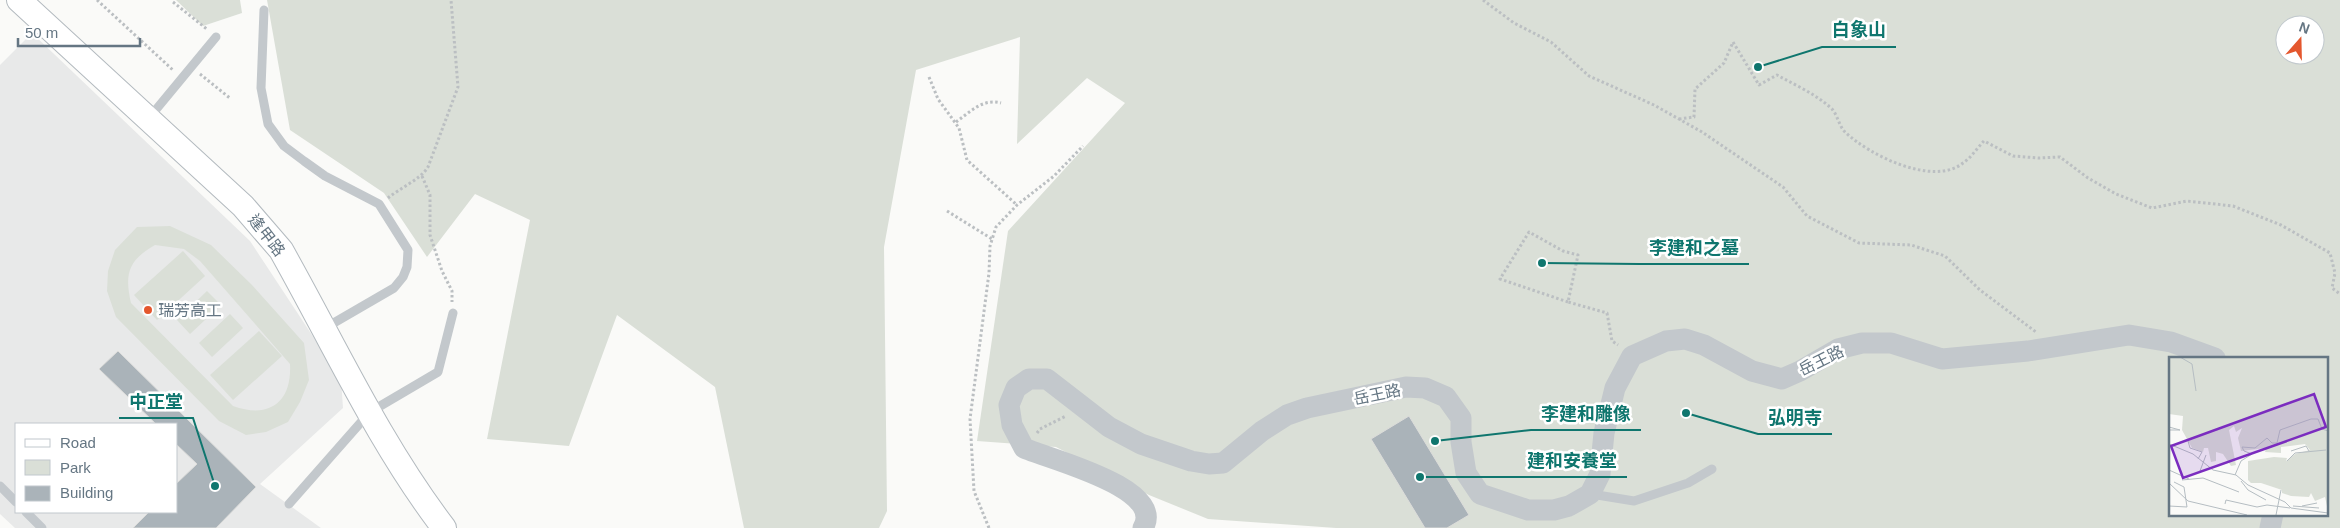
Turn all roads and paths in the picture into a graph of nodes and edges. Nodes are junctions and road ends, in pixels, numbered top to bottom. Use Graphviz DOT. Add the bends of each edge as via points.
graph roads {
  1 [pos="19,0"];
  2 [pos="97,0"];
  3 [pos="451,0"];
  4 [pos="1483,0"];
  5 [pos="173,2"];
  6 [pos="264,10"];
  7 [pos="216,37"];
  8 [pos="191,67"];
  9 [pos="928,76"];
  10 [pos="182,78"];
  11 [pos="231,99"];
  12 [pos="1001,104"];
  13 [pos="148,119"];
  14 [pos="1679,119"];
  15 [pos="956,122"];
  16 [pos="1083,146"];
  17 [pos="422,176"];
  18 [pos="379,204"];
  19 [pos="1017,205"];
  20 [pos="947,211"];
  21 [pos="992,238"];
  22 [pos="2340,294"];
  23 [pos="1568,302"];
  24 [pos="453,313"];
  25 [pos="325,328"];
  26 [pos="2055,345"];
  27 [pos="1632,356"];
  28 [pos="2212,357"];
  29 [pos="1074,400"];
  30 [pos="370,412"];
  31 [pos="1024,448"];
  32 [pos="1712,469"];
  33 [pos="0,486"];
  34 [pos="1590,494"];
  35 [pos="15,501"];
  36 [pos="289,504"];
  37 [pos="27,513"];
  38 [pos="42,528"];
  39 [pos="444,528"];
  40 [pos="989,528"];
  41 [pos="1143,528"];
  1 -- 13 [label="main road, 逢甲路"];
  2 -- 10 [label="path"];
  3 -- 17 [label="path" via="458,87"];
  4 -- 14 [label="path" via="1551,42 1589,76"];
  5 -- 7 [label="path"];
  6 -- 18 [label="lane" via="261,88 268,124 284,146 304,161 325,176"];
  7 -- 8 [label="lane"];
  8 -- 10 [label="lane"];
  8 -- 11 [label="path"];
  9 -- 15 [label="path" via="938,99"];
  10 -- 13 [label="lane"];
  12 -- 15 [label="path" via="991,101 976,107"];
  13 -- 25 [label="main road, 逢甲路" via="268,232 282,250"];
  14 -- 22 [label="path" via="1694,117 1695,89 1724,63 1733,42 1759,85 1776,75 1814,95 1833,110 1844,132 1882,157 1920,171 1946,171 1963,164 1984,141 2013,156 2060,157 2116,194 2152,208 2187,202 2233,206 2280,225 2330,253 2336,273 2332,288"];
  14 -- 26 [label="path" via="1783,187 1807,216 1859,243 1911,245 1946,256 1980,290"];
  15 -- 19 [label="path" via="967,160"];
  16 -- 19 [label="path" via="1054,176"];
  17 -- 18 [label="path"];
  17 -- 24 [label="path" via="430,195 430,235 452,291"];
  18 -- 25 [label="lane" via="408,250 403,277 394,288"];
  19 -- 21 [label="path" via="996,227"];
  20 -- 21 [label="path"];
  21 -- 40 [label="path" via="970,419 974,491"];
  23 -- 23 [label="path" via="1578,255 1563,251 1529,232 1500,278"];
  23 -- 27 [label="path" via="1607,313 1612,341"];
  24 -- 30 [label="lane" via="438,372"];
  25 -- 30 [label="main road, 逢甲路"];
  26 -- 27 [label="street, 岳王路" via="2028,351 1942,358 1891,343 1862,343 1838,349 1782,379 1752,371 1704,345 1685,339 1666,341"];
  26 -- 28 [label="street, 岳王路" via="2129,335 2171,342"];
  27 -- 34 [label="street" via="1615,388 1604,433 1600,474"];
  29 -- 31 [label="path" via="1071,414 1040,429"];
  29 -- 31 [label="street, 岳王路" via="1047,379 1029,379 1016,388 1009,404 1012,425"];
  29 -- 34 [label="street, 岳王路" via="1109,427 1141,444 1210,464 1223,463 1262,431 1294,412 1406,387 1425,388 1446,397 1461,418 1466,473 1480,494 1528,510 1554,510"];
  30 -- 36 [label="lane"];
  30 -- 39 [label="main road, 逢甲路"];
  31 -- 41 [label="street" via="1097,474 1138,498 1144,505 1146,523"];
  32 -- 34 [label="lane" via="1688,483 1634,501"];
  33 -- 35 [label="lane"];
  37 -- 38 [label="lane"];
}
